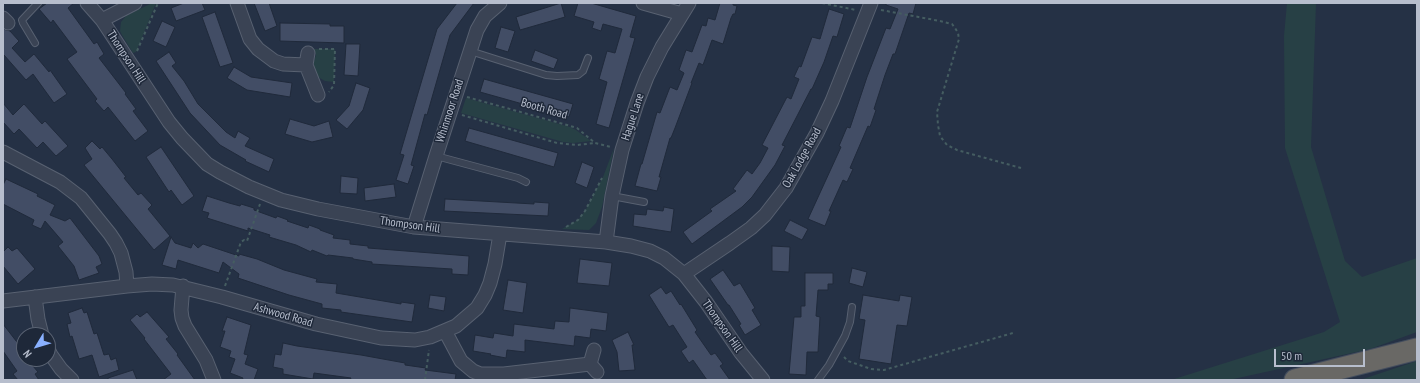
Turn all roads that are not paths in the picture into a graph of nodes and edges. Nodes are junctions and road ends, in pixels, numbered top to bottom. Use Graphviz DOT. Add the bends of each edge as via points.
graph roads {
  1 [pos="38,3"];
  2 [pos="87,3"];
  3 [pos="135,3"];
  4 [pos="237,3"];
  5 [pos="500,3"];
  6 [pos="643,3"];
  7 [pos="689,3"];
  8 [pos="869,7"];
  9 [pos="682,14"];
  10 [pos="102,20"];
  11 [pos="35,43"];
  12 [pos="470,51"];
  13 [pos="588,58"];
  14 [pos="318,95"];
  15 [pos="3,152"];
  16 [pos="436,156"];
  17 [pos="526,182"];
  18 [pos="612,196"];
  19 [pos="644,202"];
  20 [pos="414,227"];
  21 [pos="500,234"];
  22 [pos="606,242"];
  23 [pos="684,274"];
  24 [pos="127,286"];
  25 [pos="183,286"];
  26 [pos="35,297"];
  27 [pos="3,301"];
  28 [pos="852,308"];
  29 [pos="40,327"];
  30 [pos="445,331"];
  31 [pos="1417,349"];
  32 [pos="594,350"];
  33 [pos="56,361"];
  34 [pos="72,380"];
  35 [pos="214,380"];
  36 [pos="763,380"];
  37 [pos="818,380"];
  38 [pos="1295,380"];
  1 -- 11 [label="lane" via="22,20"];
  2 -- 10 [label="street, Thompson Hill"];
  3 -- 10 [label="street"];
  4 -- 14 [label="street" via="250,39 258,49 274,61 283,64 307,59"];
  5 -- 12 [label="street, Whinmoor Road" via="485,16"];
  6 -- 9 [label="street"];
  7 -- 9 [label="street, Hague Lane"];
  8 -- 23 [label="street, Oak Lodge Road" via="832,101 786,188 765,216 751,228"];
  9 -- 18 [label="street, Hague Lane" via="647,77 622,150"];
  10 -- 20 [label="street, Thompson Hill" via="169,122 207,164 235,181 281,200"];
  12 -- 13 [label="lane" via="546,75 557,76 578,75 584,71"];
  12 -- 16 [label="street, Whinmoor Road"];
  15 -- 24 [label="street" via="60,182 81,198 116,243 126,272"];
  16 -- 17 [label="lane"];
  16 -- 20 [label="street, Whinmoor Road"];
  18 -- 19 [label="lane"];
  18 -- 22 [label="street, Hague Lane"];
  20 -- 21 [label="street, Thompson Hill"];
  21 -- 22 [label="street, Thompson Hill"];
  21 -- 30 [label="street, Ashwood Road" via="495,264 485,295 477,308 466,318"];
  22 -- 23 [label="street, Thompson Hill" via="650,251 664,258"];
  23 -- 36 [label="street, Thompson Hill"];
  24 -- 25 [label="street, Ashwood Road"];
  24 -- 26 [label="street, Ashwood Road"];
  25 -- 30 [label="street, Ashwood Road" via="316,324 381,338 415,340"];
  25 -- 35 [label="street" via="182,318 206,360"];
  26 -- 27 [label="street, Ashwood Road"];
  26 -- 29 [label="street"];
  28 -- 37 [label="lane" via="845,336"];
  30 -- 32 [label="street" via="461,361 472,371 480,374 593,368"];
  31 -- 38 [label="highway"];
  33 -- 34 [label="street"];
}
